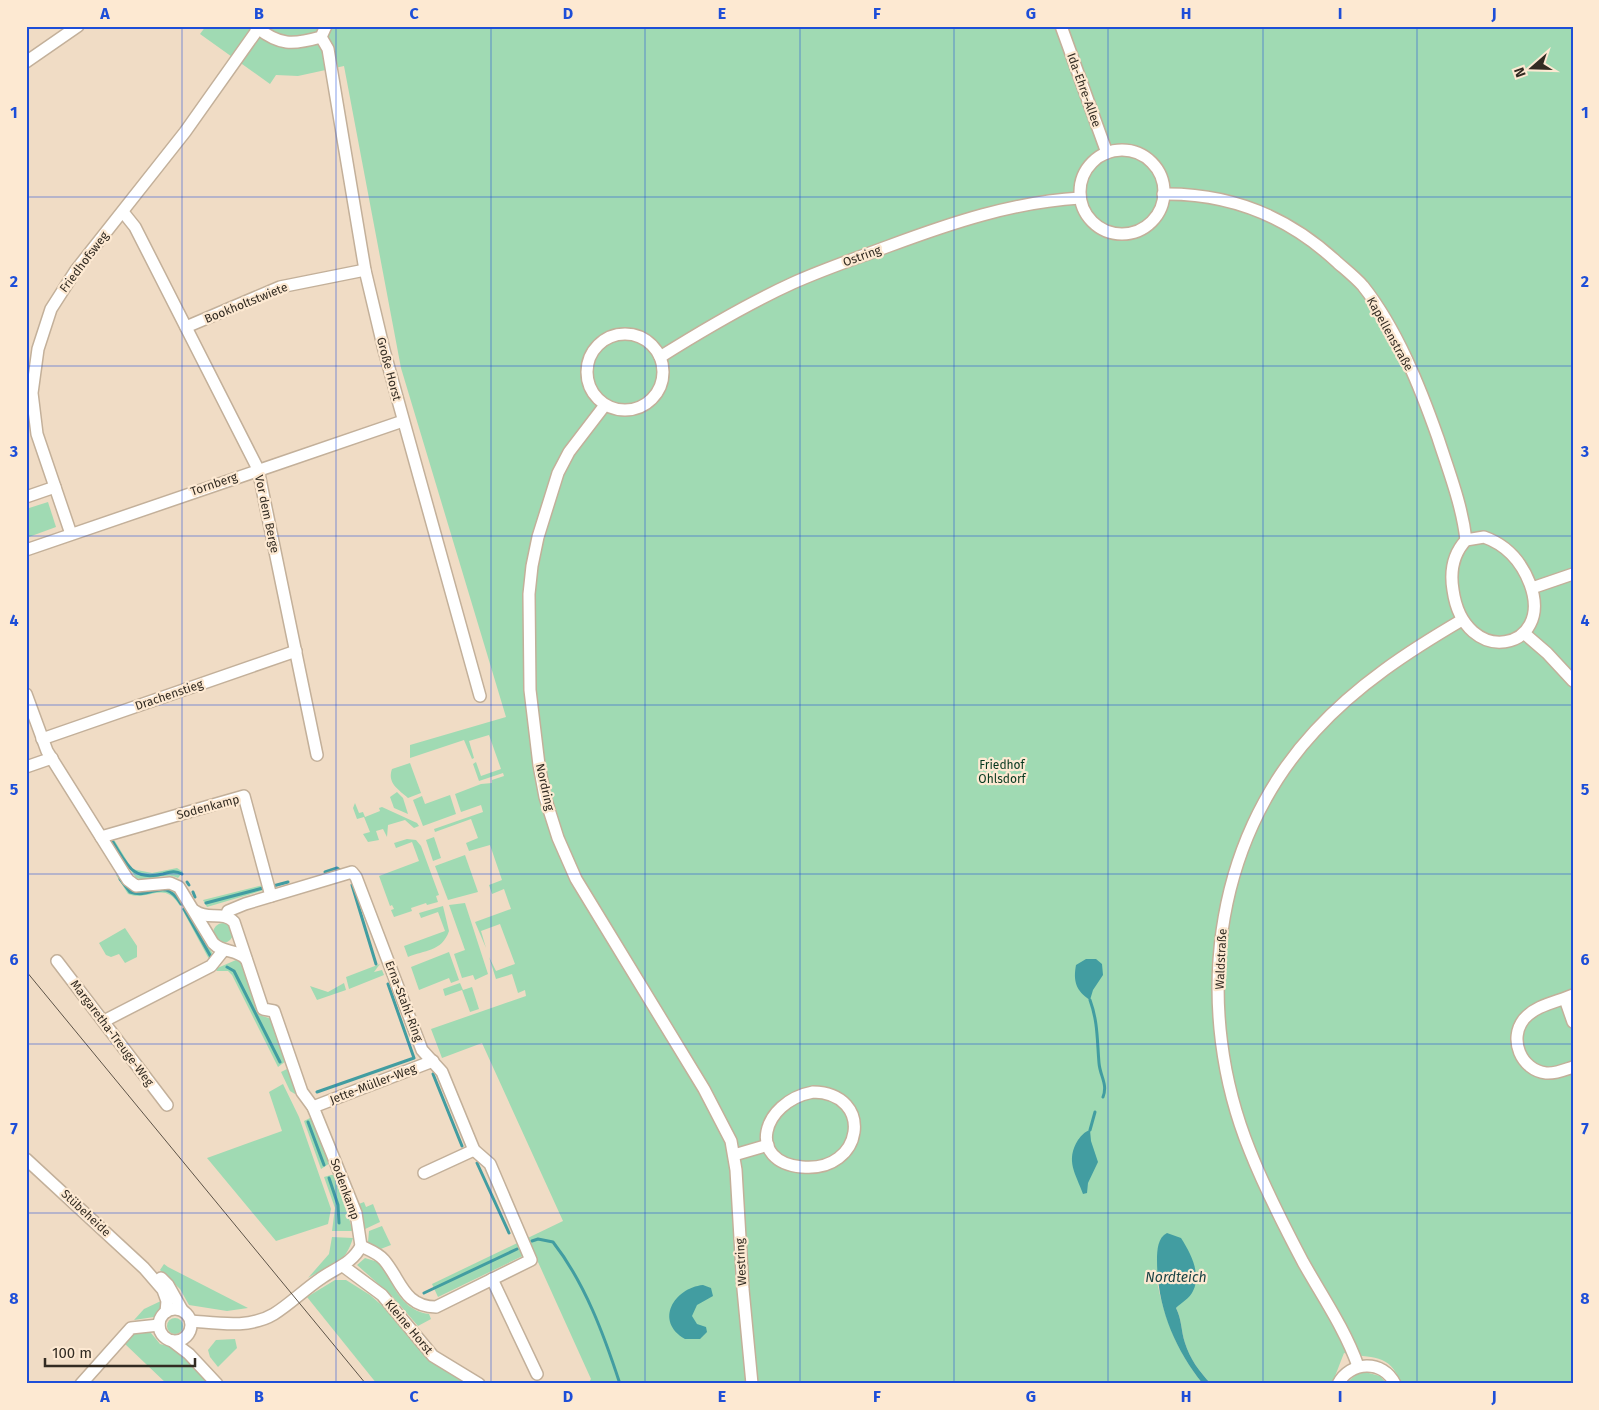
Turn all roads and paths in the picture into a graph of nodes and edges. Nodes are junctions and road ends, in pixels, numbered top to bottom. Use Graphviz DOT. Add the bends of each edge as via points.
graph roads {
  1 [pos="78,26"];
  2 [pos="1061,26"];
  3 [pos="257,27"];
  4 [pos="324,31"];
  5 [pos="26,62"];
  6 [pos="1107,153"];
  7 [pos="1163,194"];
  8 [pos="1080,198"];
  9 [pos="123,212"];
  10 [pos="365,270"];
  11 [pos="186,327"];
  12 [pos="660,357"];
  13 [pos="605,405"];
  14 [pos="403,420"];
  15 [pos="258,469"];
  16 [pos="55,487"];
  17 [pos="26,497"];
  18 [pos="71,534"];
  19 [pos="1466,540"];
  20 [pos="26,550"];
  21 [pos="1573,574"];
  22 [pos="1532,588"];
  23 [pos="1462,620"];
  24 [pos="1525,634"];
  25 [pos="296,651"];
  26 [pos="1573,681"];
  27 [pos="26,694"];
  28 [pos="480,696"];
  29 [pos="42,739"];
  30 [pos="317,755"];
  31 [pos="52,758"];
  32 [pos="26,767"];
  33 [pos="101,837"];
  34 [pos="271,896"];
  35 [pos="195,911"];
  36 [pos="226,916"];
  37 [pos="223,950"];
  38 [pos="246,959"];
  39 [pos="57,961"];
  40 [pos="1569,997"];
  41 [pos="104,1021"];
  42 [pos="1573,1022"];
  43 [pos="433,1061"];
  44 [pos="1573,1067"];
  45 [pos="167,1106"];
  46 [pos="313,1107"];
  47 [pos="731,1141"];
  48 [pos="768,1145"];
  49 [pos="474,1150"];
  50 [pos="734,1155"];
  51 [pos="26,1159"];
  52 [pos="424,1173"];
  53 [pos="361,1246"];
  54 [pos="343,1266"];
  55 [pos="144,1268"];
  56 [pos="492,1279"];
  57 [pos="182,1310"];
  58 [pos="166,1312"];
  59 [pos="191,1321"];
  60 [pos="159,1325"];
  61 [pos="187,1337"];
  62 [pos="172,1341"];
  63 [pos="189,1354"];
  64 [pos="1358,1366"];
  65 [pos="537,1374"];
  66 [pos="81,1384"];
  67 [pos="217,1384"];
  68 [pos="479,1384"];
  69 [pos="752,1384"];
  70 [pos="1338,1384"];
  71 [pos="1395,1384"];
  1 -- 5 [label="street"];
  2 -- 6 [label="street, Ida-Ehre-Allee"];
  3 -- 4 [label="street" via="281,42 298,43"];
  3 -- 9 [label="street, Friedhofsweg" via="185,132"];
  4 -- 10 [label="street, Große Horst"];
  6 -- 7 [label="street" via="1131,151 1143,156 1158,172"];
  6 -- 8 [label="street" via="1085,171 1080,184"];
  7 -- 8 [label="street" via="1158,212 1146,226 1120,234 1094,224"];
  7 -- 19 [label="street, Kapellenstraße" via="1237,202 1280,219 1320,246 1362,285 1394,336 1426,404 1458,502"];
  8 -- 12 [label="street, Ostring" via="1044,200 1005,208 845,262 742,309"];
  9 -- 11 [label="street, Vor dem Berge" via="135,227"];
  9 -- 16 [label="street, Friedhofsweg" via="76,270 51,309 38,349 32,402 37,434"];
  10 -- 11 [label="street, Bookholtstwiete" via="280,287"];
  10 -- 14 [label="street, Große Horst"];
  11 -- 15 [label="street, Vor dem Berge"];
  12 -- 13 [label="street" via="662,380 653,398 638,408 625,410"];
  12 -- 13 [label="street" via="644,339 627,334 611,337 597,346 590,358 588,377 596,396"];
  13 -- 47 [label="street, Nordring" via="569,452 558,473 532,566 529,594 530,690 540,772 558,838 576,879 704,1089"];
  14 -- 15 [label="street, Tornberg"];
  14 -- 28 [label="street, Große Horst"];
  15 -- 18 [label="street, Tornberg"];
  15 -- 25 [label="street, Vor dem Berge"];
  16 -- 17 [label="street"];
  16 -- 18 [label="street, Friedhofsweg"];
  18 -- 20 [label="street, Tornberg"];
  19 -- 22 [label="street" via="1484,537 1509,551"];
  19 -- 23 [label="street" via="1456,554 1451,576 1454,600"];
  21 -- 22 [label="street"];
  22 -- 24 [label="street" via="1533,610"];
  23 -- 24 [label="street" via="1487,640 1505,642"];
  23 -- 64 [label="street, Waldstraße" via="1412,649 1373,677 1315,731 1282,773 1241,850 1230,884 1221,935 1219,979 1223,1044 1246,1140 1288,1232 1341,1328"];
  24 -- 26 [label="street"];
  25 -- 29 [label="street, Drachenstieg"];
  25 -- 30 [label="street, Vor dem Berge"];
  27 -- 29 [label="street"];
  29 -- 31 [label="street"];
  31 -- 32 [label="street"];
  31 -- 33 [label="street"];
  33 -- 34 [label="street, Sodenkamp" via="244,796"];
  33 -- 35 [label="street" via="128,880 136,886 170,883 178,887"];
  34 -- 36 [label="street, Erna-Stahl-Ring" via="228,911"];
  34 -- 43 [label="street, Erna-Stahl-Ring" via="352,872 422,1050"];
  35 -- 36 [label="street" via="202,916"];
  35 -- 37 [label="street" via="212,943"];
  36 -- 38 [label="street, Sodenkamp" via="234,922"];
  37 -- 38 [label="street"];
  37 -- 41 [label="street" via="211,966"];
  38 -- 46 [label="street, Sodenkamp" via="263,1009 274,1011 302,1092"];
  39 -- 41 [label="street, Margaretha-Treuge-Weg"];
  40 -- 42 [label="street"];
  40 -- 44 [label="street" via="1540,1007 1528,1015 1518,1030 1517,1044 1521,1056 1534,1069 1551,1073"];
  41 -- 45 [label="street, Margaretha-Treuge-Weg"];
  43 -- 46 [label="street, Jette-Müller-Weg"];
  43 -- 49 [label="street, Erna-Stahl-Ring" via="442,1072"];
  46 -- 53 [label="street, Sodenkamp" via="356,1213"];
  47 -- 50 [label="street, Westring"];
  48 -- 48 [label="street" via="779,1160 794,1166 827,1164 847,1152 852,1144 856,1134 853,1119 846,1104 833,1095 818,1092 801,1094 780,1106 769,1121"];
  48 -- 50 [label="street"];
  49 -- 52 [label="street"];
  49 -- 56 [label="street, Erna-Stahl-Ring" via="490,1164 531,1260"];
  50 -- 69 [label="street, Westring"];
  51 -- 55 [label="street, Stübeheide"];
  53 -- 54 [label="street" via="351,1261"];
  53 -- 56 [label="street, Erna-Stahl-Ring" via="384,1260 402,1290 425,1307 436,1307"];
  54 -- 59 [label="street" via="322,1277 273,1315 228,1324"];
  54 -- 68 [label="street, Kleine Horst" via="382,1295 433,1356"];
  55 -- 57 [label="street, Stübeheide" via="168,1285"];
  55 -- 58 [label="street, Stübeheide" via="163,1290"];
  56 -- 65 [label="street"];
  57 -- 58 [label="street"];
  57 -- 59 [label="street"];
  58 -- 60 [label="street"];
  59 -- 61 [label="street"];
  60 -- 62 [label="street" via="162,1335"];
  60 -- 66 [label="street" via="132,1328"];
  61 -- 62 [label="street"];
  61 -- 63 [label="street"];
  62 -- 63 [label="street"];
  63 -- 67 [label="street"];
  64 -- 70 [label="street" via="1344,1375"];
  64 -- 71 [label="street" via="1381,1369"];
}
